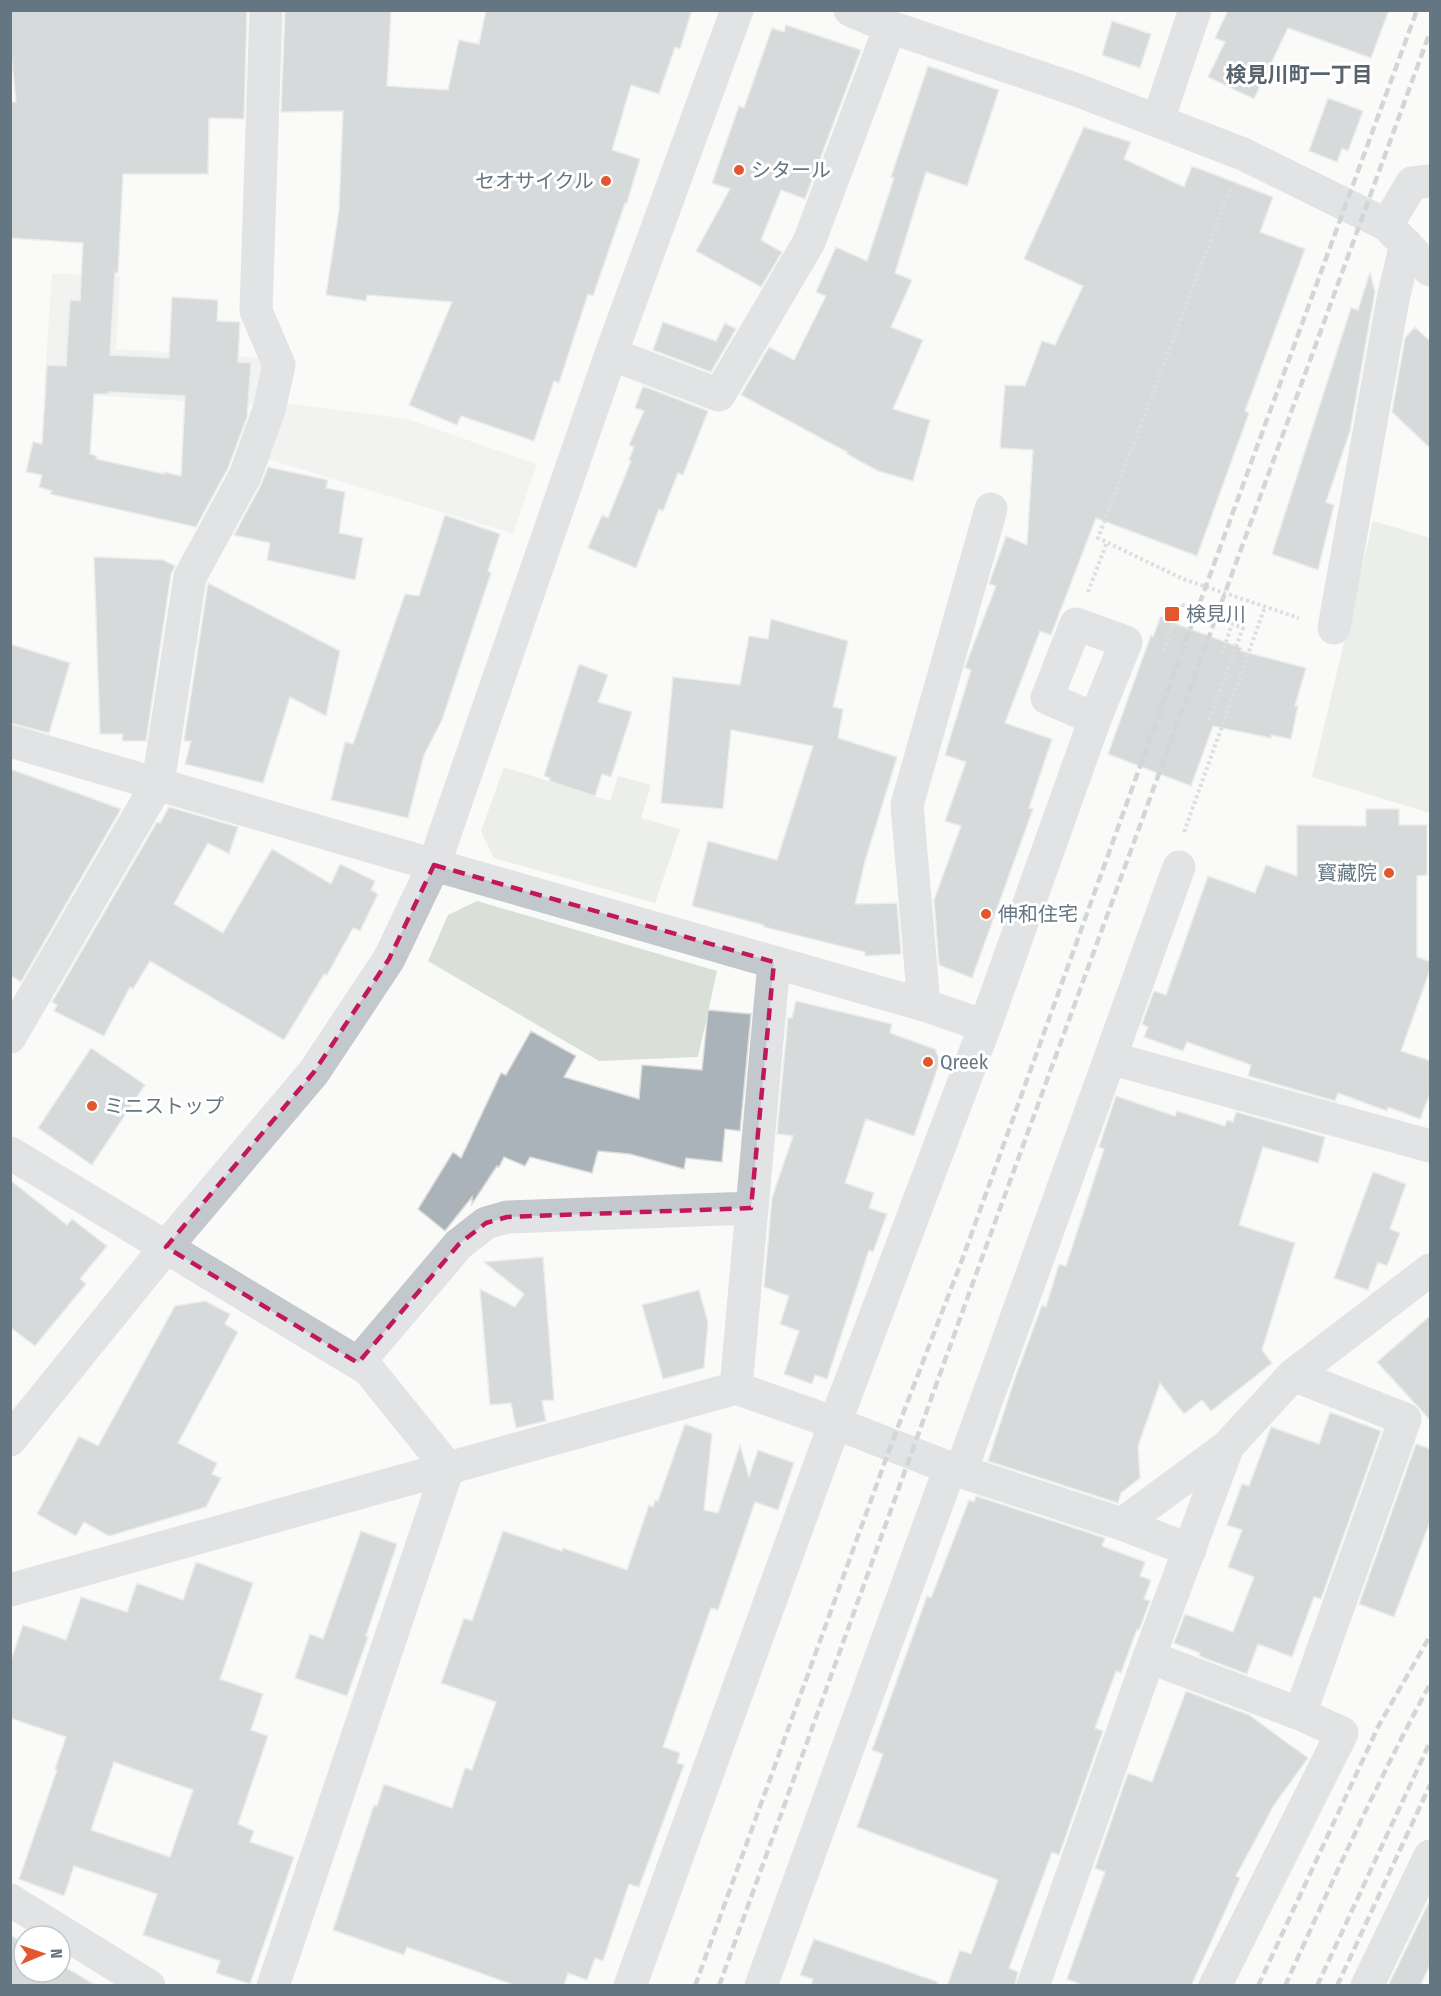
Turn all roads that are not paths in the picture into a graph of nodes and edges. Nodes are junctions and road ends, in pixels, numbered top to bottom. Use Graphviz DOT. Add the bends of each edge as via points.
graph roads {
  1 [pos="266,10"];
  2 [pos="736,10"];
  3 [pos="850,10"];
  4 [pos="1195,10"];
  5 [pos="890,27"];
  6 [pos="1158,120"];
  7 [pos="1431,181"];
  8 [pos="1396,234"];
  9 [pos="1431,270"];
  10 [pos="611,354"];
  11 [pos="991,509"];
  12 [pos="1334,628"];
  13 [pos="1095,719"];
  14 [pos="10,741"];
  15 [pos="158,783"];
  16 [pos="434,865"];
  17 [pos="1179,867"];
  18 [pos="774,962"];
  19 [pos="924,1005"];
  20 [pos="985,1026"];
  21 [pos="10,1037"];
  22 [pos="1110,1058"];
  23 [pos="1431,1146"];
  24 [pos="10,1153"];
  25 [pos="751,1208"];
  26 [pos="166,1247"];
  27 [pos="1427,1269"];
  28 [pos="358,1363"];
  29 [pos="1293,1375"];
  30 [pos="736,1388"];
  31 [pos="835,1423"];
  32 [pos="10,1440"];
  33 [pos="1228,1446"];
  34 [pos="448,1468"];
  35 [pos="955,1470"];
  36 [pos="1122,1524"];
  37 [pos="1190,1550"];
  38 [pos="10,1590"];
  39 [pos="1149,1657"];
  40 [pos="1300,1714"];
  41 [pos="1431,1856"];
  42 [pos="10,1900"];
  43 [pos="149,1986"];
  44 [pos="273,1986"];
  45 [pos="630,1986"];
  46 [pos="761,1986"];
  47 [pos="1033,1986"];
  48 [pos="1215,1986"];
  49 [pos="1367,1986"];
  1 -- 15 [label="street" via="256,311 279,365 269,410 245,476 190,577"];
  2 -- 10 [label="street"];
  3 -- 5 [label="street"];
  4 -- 6 [label="street"];
  5 -- 6 [label="street"];
  5 -- 10 [label="street" via="810,242 719,395"];
  6 -- 8 [label="street" via="1243,154"];
  7 -- 8 [label="street" via="1412,183"];
  8 -- 9 [label="street"];
  8 -- 12 [label="street" via="1393,299"];
  10 -- 16 [label="street"];
  11 -- 19 [label="street" via="907,805"];
  13 -- 13 [label="street" via="1047,698 1076,624 1126,642"];
  13 -- 20 [label="street"];
  14 -- 15 [label="street"];
  15 -- 16 [label="street"];
  15 -- 21 [label="street"];
  16 -- 18 [label="street"];
  16 -- 26 [label="street" via="389,959 314,1072"];
  17 -- 22 [label="street"];
  18 -- 19 [label="street"];
  18 -- 25 [label="street"];
  19 -- 20 [label="street"];
  20 -- 31 [label="street"];
  22 -- 23 [label="street"];
  22 -- 35 [label="street"];
  24 -- 26 [label="street"];
  25 -- 28 [label="street" via="507,1217 486,1223 459,1244"];
  25 -- 30 [label="street"];
  26 -- 28 [label="street"];
  26 -- 32 [label="street"];
  27 -- 29 [label="street"];
  28 -- 34 [label="street" via="368,1369"];
  29 -- 33 [label="street"];
  29 -- 40 [label="street" via="1405,1419"];
  30 -- 31 [label="street"];
  30 -- 34 [label="street"];
  31 -- 35 [label="street"];
  31 -- 45 [label="street"];
  33 -- 36 [label="street"];
  33 -- 37 [label="street"];
  34 -- 38 [label="street"];
  34 -- 44 [label="street"];
  35 -- 36 [label="street"];
  35 -- 46 [label="street"];
  36 -- 37 [label="street"];
  37 -- 39 [label="street"];
  39 -- 40 [label="street"];
  39 -- 47 [label="street"];
  40 -- 48 [label="street" via="1342,1733"];
  41 -- 49 [label="street"];
  42 -- 43 [label="street"];
}
